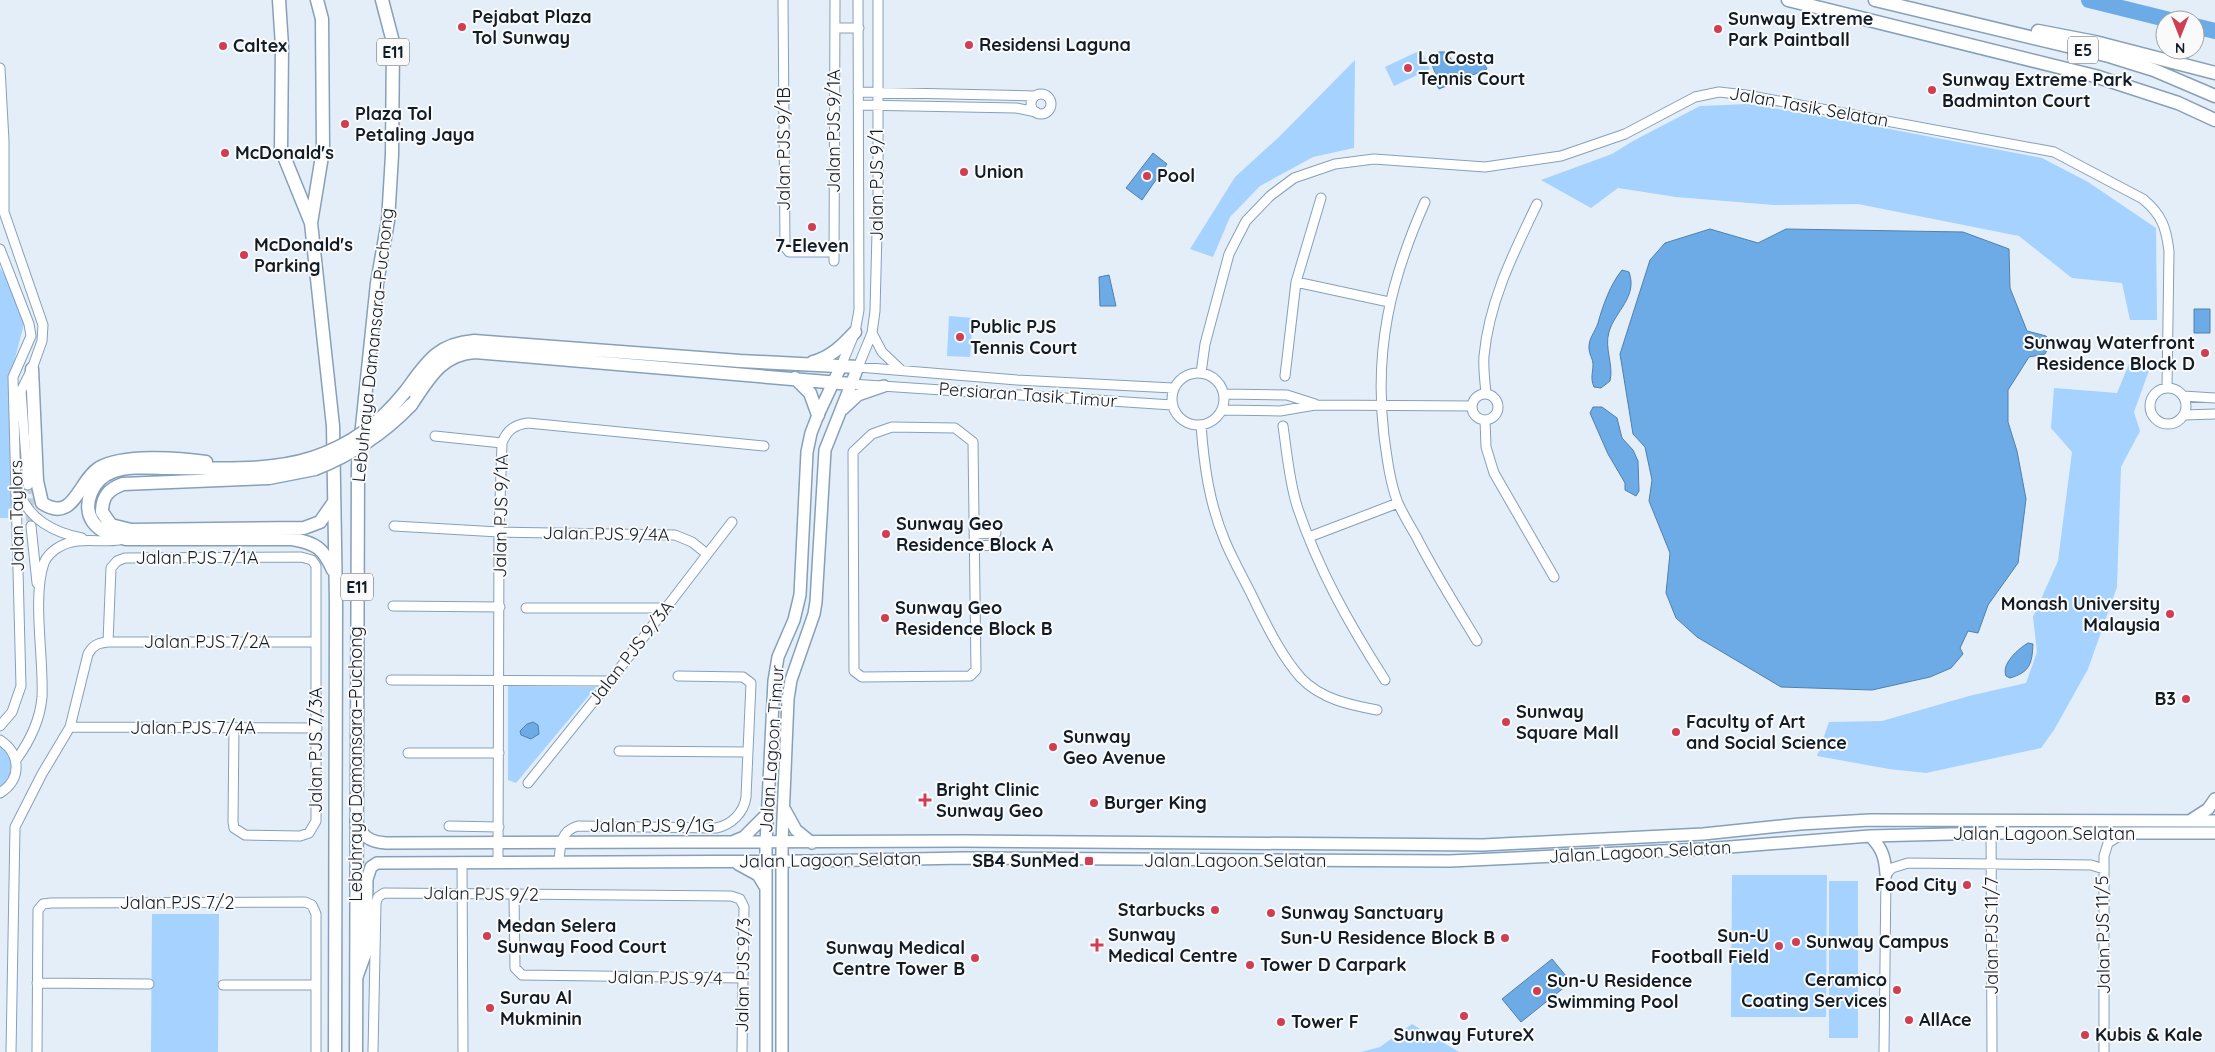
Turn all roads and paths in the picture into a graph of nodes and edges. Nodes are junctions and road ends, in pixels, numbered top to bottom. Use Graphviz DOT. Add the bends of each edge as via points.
graph roads {
  1 [pos="279,0"];
  2 [pos="317,0"];
  3 [pos="382,0"];
  4 [pos="783,0"];
  5 [pos="835,0"];
  6 [pos="858,0"];
  7 [pos="878,0"];
  8 [pos="1788,0"];
  9 [pos="1875,0"];
  10 [pos="1947,18"];
  11 [pos="835,28"];
  12 [pos="859,28"];
  13 [pos="0,68"];
  14 [pos="2215,73"];
  15 [pos="858,92"];
  16 [pos="878,92"];
  17 [pos="1035,96"];
  18 [pos="2215,96"];
  19 [pos="859,105"];
  20 [pos="878,105"];
  21 [pos="1036,112"];
  22 [pos="2215,120"];
  23 [pos="1321,198"];
  24 [pos="1425,202"];
  25 [pos="1537,204"];
  26 [pos="311,223"];
  27 [pos="0,249"];
  28 [pos="834,257"];
  29 [pos="1296,282"];
  30 [pos="1389,302"];
  31 [pos="855,332"];
  32 [pos="872,333"];
  33 [pos="808,364"];
  34 [pos="841,366"];
  35 [pos="858,367"];
  36 [pos="32,369"];
  37 [pos="901,370"];
  38 [pos="1201,373"];
  39 [pos="1285,376"];
  40 [pos="794,378"];
  41 [pos="833,382"];
  42 [pos="851,384"];
  43 [pos="884,386"];
  44 [pos="1173,388"];
  45 [pos="2167,388"];
  46 [pos="1224,394"];
  47 [pos="1486,394"];
  48 [pos="2183,396"];
  49 [pos="2215,398"];
  50 [pos="1172,405"];
  51 [pos="1315,405"];
  52 [pos="1381,405"];
  53 [pos="1472,406"];
  54 [pos="1222,410"];
  55 [pos="838,414"];
  56 [pos="2215,414"];
  57 [pos="818,415"];
  58 [pos="2184,416"];
  59 [pos="1485,420"];
  60 [pos="1201,425"];
  61 [pos="1283,426"];
  62 [pos="435,436"];
  63 [pos="502,443"];
  64 [pos="764,446"];
  65 [pos="314,464"];
  66 [pos="227,468"];
  67 [pos="16,476"];
  68 [pos="28,485"];
  69 [pos="334,502"];
  70 [pos="1398,503"];
  71 [pos="732,522"];
  72 [pos="31,526"];
  73 [pos="394,526"];
  74 [pos="499,532"];
  75 [pos="996,533"];
  76 [pos="974,534"];
  77 [pos="1309,537"];
  78 [pos="88,539"];
  79 [pos="126,539"];
  80 [pos="997,545"];
  81 [pos="974,546"];
  82 [pos="707,554"];
  83 [pos="301,557"];
  84 [pos="1554,576"];
  85 [pos="336,577"];
  86 [pos="40,598"];
  87 [pos="392,606"];
  88 [pos="500,607"];
  89 [pos="526,608"];
  90 [pos="666,608"];
  91 [pos="1477,640"];
  92 [pos="104,642"];
  93 [pos="316,642"];
  94 [pos="678,676"];
  95 [pos="391,680"];
  96 [pos="1385,680"];
  97 [pos="500,681"];
  98 [pos="610,681"];
  99 [pos="1377,710"];
  100 [pos="0,726"];
  101 [pos="70,727"];
  102 [pos="234,728"];
  103 [pos="316,728"];
  104 [pos="0,740"];
  105 [pos="619,751"];
  106 [pos="747,752"];
  107 [pos="408,753"];
  108 [pos="499,753"];
  109 [pos="16,760"];
  110 [pos="528,783"];
  111 [pos="0,793"];
  112 [pos="2215,799"];
  113 [pos="784,809"];
  114 [pos="766,815"];
  115 [pos="356,819"];
  116 [pos="2190,820"];
  117 [pos="1991,821"];
  118 [pos="2215,821"];
  119 [pos="449,826"];
  120 [pos="499,827"];
  121 [pos="1991,833"];
  122 [pos="1703,834"];
  123 [pos="2122,834"];
  124 [pos="2215,834"];
  125 [pos="1870,836"];
  126 [pos="499,843"];
  127 [pos="728,843"];
  128 [pos="766,843"];
  129 [pos="782,843"];
  130 [pos="812,843"];
  131 [pos="560,844"];
  132 [pos="1704,849"];
  133 [pos="783,861"];
  134 [pos="813,861"];
  135 [pos="462,862"];
  136 [pos="498,862"];
  137 [pos="559,862"];
  138 [pos="734,862"];
  139 [pos="767,862"];
  140 [pos="1991,864"];
  141 [pos="2104,869"];
  142 [pos="1886,874"];
  143 [pos="783,889"];
  144 [pos="767,890"];
  145 [pos="462,894"];
  146 [pos="514,895"];
  147 [pos="740,899"];
  148 [pos="743,978"];
  149 [pos="355,980"];
  150 [pos="37,983"];
  151 [pos="148,984"];
  152 [pos="223,985"];
  153 [pos="316,985"];
  154 [pos="11,1052"];
  155 [pos="37,1052"];
  156 [pos="316,1052"];
  157 [pos="334,1052"];
  158 [pos="356,1052"];
  159 [pos="373,1052"];
  160 [pos="463,1052"];
  161 [pos="742,1052"];
  162 [pos="766,1052"];
  163 [pos="782,1052"];
  164 [pos="1884,1052"];
  165 [pos="1992,1052"];
  166 [pos="2104,1052"];
  1 -- 26 [label="highway, Lebuhraya Damansara–Puchong / E11" via="281,149"];
  2 -- 26 [label="highway, Lebuhraya Damansara–Puchong / E11" via="322,19 324,150"];
  3 -- 115 [label="highway, Lebuhraya Damansara–Puchong / E11" via="393,42 392,155 388,221 377,283 358,465"];
  4 -- 28 [label="street, Jalan PJS 9/1B" via="785,247 789,252"];
  5 -- 11 [label="street, Jalan PJS 9/1A"];
  6 -- 12 [label="street, Jalan PJS 9/1"];
  7 -- 16 [label="street, Jalan PJS 9/1"];
  8 -- 22 [label="highway, E5" via="2095,76 2178,103"];
  9 -- 10 [label="highway, E5"];
  10 -- 14 [label="highway" via="2095,42"];
  10 -- 18 [label="highway, E5" via="2109,56 2154,70"];
  11 -- 12 [label="street"];
  11 -- 28 [label="street, Jalan PJS 9/1A"];
  12 -- 15 [label="street, Jalan PJS 9/1"];
  13 -- 36 [label="street, Jalan Taylors" via="4,212 43,325 42,341"];
  15 -- 16 [label="street"];
  15 -- 19 [label="street, Jalan PJS 9/1"];
  16 -- 17 [label="street"];
  16 -- 20 [label="street, Jalan PJS 9/1"];
  17 -- 21 [label="street" via="1031,104"];
  17 -- 21 [label="street" via="1047,96 1051,104 1046,112"];
  19 -- 20 [label="street"];
  19 -- 31 [label="street, Jalan PJS 9/1" via="860,261"];
  20 -- 21 [label="street" via="1016,108"];
  20 -- 32 [label="street, Jalan PJS 9/1" via="877,254"];
  23 -- 29 [label="street"];
  24 -- 30 [label="street"];
  25 -- 47 [label="street" via="1508,266 1491,316 1484,356"];
  26 -- 69 [label="highway, Lebuhraya Damansara–Puchong / E11" via="333,426"];
  27 -- 67 [label="street, Jalan Taylors" via="31,336 13,378"];
  29 -- 30 [label="street"];
  29 -- 39 [label="street"];
  30 -- 52 [label="street" via="1381,360"];
  31 -- 33 [label="highway" via="836,352"];
  31 -- 34 [label="street, Jalan PJS 9/1"];
  32 -- 35 [label="street, Jalan PJS 9/1"];
  32 -- 37 [label="street" via="882,352"];
  33 -- 34 [label="highway"];
  33 -- 65 [label="highway, bridge" via="474,341 452,344 435,354 373,427"];
  34 -- 35 [label="highway"];
  34 -- 41 [label="main road, Jalan Lagoon Timur"];
  35 -- 37 [label="street, Persiaran Tasik Timur"];
  35 -- 42 [label="main road, Jalan Lagoon Timur"];
  36 -- 66 [label="highway" via="37,482 42,503 49,507 69,505 87,479 109,463 185,459"];
  36 -- 68 [label="street, Jalan Taylors" via="21,391"];
  37 -- 44 [label="street, Persiaran Tasik Timur"];
  38 -- 44 [label="street" via="1194,372 1182,378"];
  38 -- 45 [label="street, Jalan Tasik Selatan" via="1205,344 1229,254 1246,221 1270,196 1294,178 1335,164 1374,159 1485,167 1561,156 1625,134 1695,97 1720,92 1746,94 2054,152 2143,199 2156,209 2166,229 2169,251"];
  38 -- 46 [label="street" via="1216,380"];
  40 -- 41 [label="highway"];
  40 -- 57 [label="highway" via="810,393"];
  40 -- 65 [label="highway, bridge" via="466,353 440,365 411,405 390,426 356,450"];
  41 -- 42 [label="highway"];
  41 -- 57 [label="main road, Jalan Lagoon Timur"];
  42 -- 43 [label="street, Persiaran Tasik Timur"];
  42 -- 55 [label="main road, Jalan Lagoon Timur"];
  43 -- 50 [label="street, Persiaran Tasik Timur"];
  43 -- 55 [label="main road" via="858,395"];
  44 -- 50 [label="street"];
  45 -- 48 [label="street"];
  45 -- 58 [label="street" via="2152,398 2152,416 2168,425"];
  46 -- 51 [label="street" via="1287,395"];
  46 -- 54 [label="street"];
  47 -- 53 [label="street" via="1476,397"];
  47 -- 59 [label="street" via="1494,398 1498,406 1495,415"];
  48 -- 49 [label="street"];
  48 -- 58 [label="street"];
  50 -- 60 [label="street" via="1179,418"];
  51 -- 52 [label="street"];
  51 -- 54 [label="street" via="1280,411"];
  52 -- 53 [label="street"];
  52 -- 70 [label="street" via="1387,455"];
  53 -- 59 [label="street" via="1475,414"];
  54 -- 60 [label="street" via="1213,420"];
  55 -- 113 [label="main road, Jalan Lagoon Timur" via="828,437 823,463 815,608 798,656 788,699"];
  56 -- 58 [label="street"];
  57 -- 114 [label="main road, Jalan Lagoon Timur" via="807,452 800,595 775,668"];
  59 -- 84 [label="street" via="1486,447 1494,473"];
  60 -- 99 [label="street" via="1205,472 1216,516 1270,631 1301,678 1312,687 1346,704"];
  61 -- 77 [label="street" via="1297,504"];
  62 -- 63 [label="street"];
  63 -- 64 [label="street, Jalan PJS 9/1A" via="512,428 528,423"];
  63 -- 74 [label="street, Jalan PJS 9/1A"];
  65 -- 66 [label="highway"];
  65 -- 69 [label="highway" via="269,478 123,484 108,492 102,512 112,524 131,530 304,528 320,522"];
  66 -- 79 [label="highway" via="133,468 112,471 98,480 88,501 90,517 102,531"];
  67 -- 78 [label="street" via="21,498 38,520 58,532"];
  67 -- 100 [label="street, Jalan Taylors" via="21,686 16,705"];
  69 -- 85 [label="highway, Lebuhraya Damansara–Puchong / E11"];
  70 -- 77 [label="street"];
  70 -- 91 [label="street" via="1435,574"];
  71 -- 82 [label="street, Jalan PJS 9/3A"];
  72 -- 86 [label="street, Jalan Taylors"];
  73 -- 74 [label="street, Jalan PJS 9/4A"];
  74 -- 82 [label="street, Jalan PJS 9/4A" via="675,534"];
  74 -- 88 [label="street, Jalan PJS 9/1A"];
  75 -- 76 [label="street"];
  76 -- 81 [label="street"];
  76 -- 81 [label="street" via="973,442 955,428 892,427 872,434 853,452 854,671 862,677 970,676 976,670"];
  77 -- 96 [label="street" via="1320,568 1345,616"];
  78 -- 79 [label="street, Jalan Taylors"];
  78 -- 86 [label="street, Jalan Taylors" via="60,546 44,561"];
  79 -- 85 [label="highway" via="309,541 327,555"];
  80 -- 81 [label="street"];
  82 -- 90 [label="street, Jalan PJS 9/3A"];
  83 -- 92 [label="street, Jalan PJS 7/1A" via="125,558 117,561 111,568"];
  83 -- 93 [label="street, Jalan PJS 7/3A" via="312,560 316,566"];
  85 -- 157 [label="highway, Lebuhraya Damansara–Puchong / E11"];
  86 -- 109 [label="street, Jalan Taylors" via="42,697 36,728"];
  87 -- 88 [label="street"];
  88 -- 97 [label="street, Jalan PJS 9/1A"];
  89 -- 90 [label="street"];
  90 -- 98 [label="street, Jalan PJS 9/3A"];
  92 -- 93 [label="street, Jalan PJS 7/2A"];
  92 -- 101 [label="street" via="92,647 88,654"];
  93 -- 103 [label="street, Jalan PJS 7/3A"];
  94 -- 106 [label="street, Jalan PJS 9/1G" via="744,677 748,680 752,688"];
  95 -- 97 [label="street"];
  97 -- 98 [label="street"];
  97 -- 108 [label="street, Jalan PJS 9/1A"];
  98 -- 110 [label="street, Jalan PJS 9/3A"];
  101 -- 102 [label="street, Jalan PJS 7/4A"];
  101 -- 154 [label="street" via="15,827"];
  102 -- 103 [label="street, Jalan PJS 7/4A"];
  102 -- 103 [label="street, Jalan PJS 7/3A" via="234,828 245,835 300,836 308,833 316,822"];
  104 -- 109 [label="street" via="13,752"];
  105 -- 106 [label="street"];
  106 -- 131 [label="street, Jalan PJS 9/1G" via="745,805 729,824 578,826 565,833"];
  107 -- 108 [label="street"];
  108 -- 120 [label="street, Jalan PJS 9/1A"];
  109 -- 111 [label="street" via="12,783"];
  112 -- 116 [label="main road" via="2208,809"];
  113 -- 129 [label="main road, Jalan Lagoon Timur"];
  113 -- 130 [label="main road" via="796,830"];
  114 -- 127 [label="main road" via="744,837"];
  114 -- 128 [label="main road, Jalan Lagoon Timur"];
  115 -- 126 [label="main road, Jalan Lagoon Selatan" via="364,836 378,842"];
  115 -- 149 [label="highway, Lebuhraya Damansara–Puchong / E11"];
  116 -- 117 [label="main road, Jalan Lagoon Selatan"];
  116 -- 118 [label="main road, Jalan Lagoon Selatan"];
  117 -- 121 [label="street, Jalan PJS 11/7"];
  117 -- 122 [label="main road, Jalan Lagoon Selatan" via="1870,820"];
  119 -- 120 [label="street"];
  120 -- 126 [label="street, Jalan PJS 9/1A"];
  121 -- 123 [label="main road, Jalan Lagoon Selatan"];
  121 -- 125 [label="main road, Jalan Lagoon Selatan"];
  121 -- 140 [label="street, Jalan PJS 11/7"];
  122 -- 130 [label="main road, Jalan Lagoon Selatan" via="1464,845"];
  122 -- 132 [label="main road"];
  123 -- 124 [label="main road, Jalan Lagoon Selatan"];
  123 -- 141 [label="street" via="2108,843"];
  125 -- 132 [label="main road, Jalan Lagoon Selatan"];
  125 -- 142 [label="main road" via="1886,859"];
  126 -- 131 [label="main road, Jalan Lagoon Selatan"];
  126 -- 136 [label="street, Jalan PJS 9/1A"];
  127 -- 128 [label="main road, Jalan Lagoon Selatan"];
  127 -- 131 [label="main road, Jalan Lagoon Selatan"];
  128 -- 129 [label="main road, Jalan Lagoon Selatan"];
  128 -- 139 [label="main road, Jalan Lagoon Timur"];
  129 -- 130 [label="main road, Jalan Lagoon Selatan"];
  129 -- 133 [label="main road, Jalan Lagoon Timur"];
  131 -- 137 [label="street"];
  132 -- 134 [label="main road, Jalan Lagoon Selatan" via="1450,861 964,858"];
  133 -- 134 [label="main road, Jalan Lagoon Selatan"];
  133 -- 139 [label="main road, Jalan Lagoon Selatan"];
  133 -- 143 [label="main road, Jalan Lagoon Timur"];
  134 -- 143 [label="main road" via="792,871"];
  135 -- 136 [label="main road, Jalan Lagoon Selatan"];
  135 -- 145 [label="street"];
  135 -- 149 [label="main road, Jalan Lagoon Selatan" via="377,863 371,867 367,878 366,952"];
  136 -- 137 [label="main road, Jalan Lagoon Selatan"];
  137 -- 138 [label="main road, Jalan Lagoon Selatan"];
  138 -- 139 [label="main road, Jalan Lagoon Selatan"];
  138 -- 144 [label="main road" via="758,875"];
  139 -- 144 [label="main road, Jalan Lagoon Timur"];
  140 -- 141 [label="street, Jalan PJS 11/5" via="2091,865"];
  140 -- 142 [label="street, Jalan PJS 11/5" via="1908,864 1892,868"];
  140 -- 165 [label="street, Jalan PJS 11/7"];
  141 -- 166 [label="street, Jalan PJS 11/5"];
  142 -- 164 [label="street"];
  143 -- 163 [label="main road, Jalan Lagoon Timur"];
  144 -- 162 [label="main road, Jalan Lagoon Timur"];
  145 -- 146 [label="street, Jalan PJS 9/2"];
  145 -- 159 [label="street, Jalan PJS 9/2" via="384,893 378,897"];
  145 -- 160 [label="street"];
  146 -- 147 [label="street, Jalan PJS 9/2" via="731,896"];
  146 -- 148 [label="street, Jalan PJS 9/4" via="515,968 522,976"];
  147 -- 148 [label="street, Jalan PJS 9/3" via="744,907"];
  148 -- 161 [label="street, Jalan PJS 9/3"];
  149 -- 158 [label="highway, Lebuhraya Damansara–Puchong / E11"];
  150 -- 151 [label="street"];
  150 -- 153 [label="street, Jalan PJS 7/2" via="38,910 43,904 305,902 312,905 316,914"];
  150 -- 155 [label="street, Jalan PJS 7/2"];
  152 -- 153 [label="street"];
  153 -- 156 [label="street, Jalan PJS 7/2"];
}
